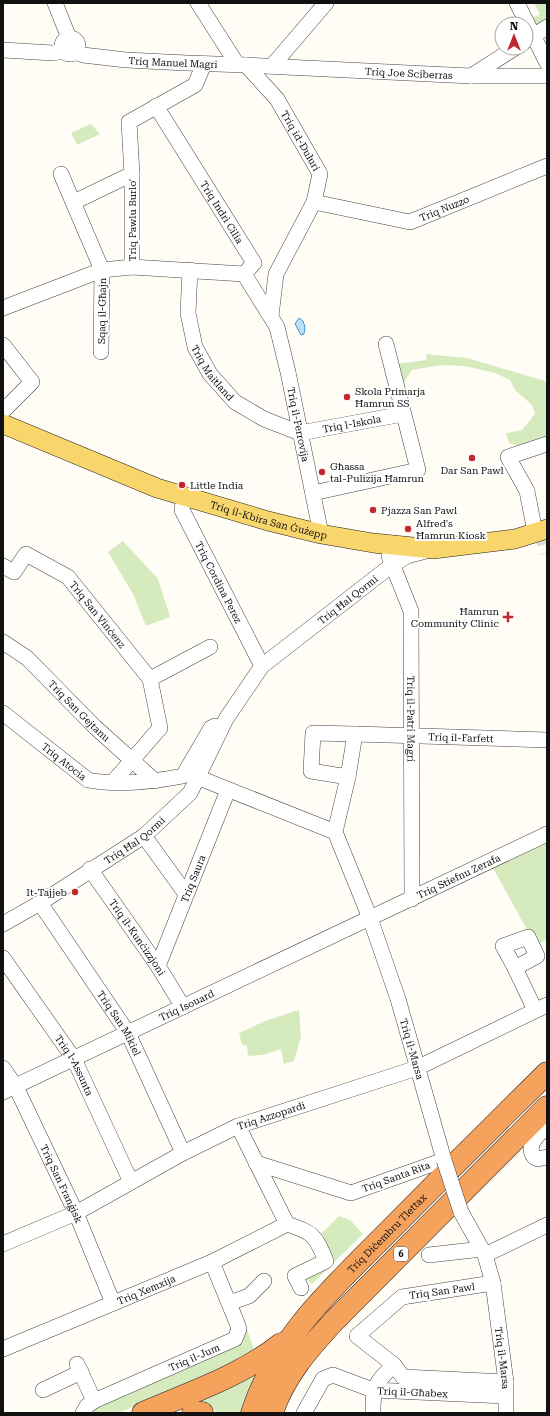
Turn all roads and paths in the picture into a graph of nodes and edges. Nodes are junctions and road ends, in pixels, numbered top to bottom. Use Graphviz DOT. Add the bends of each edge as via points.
graph roads {
  1 [pos="55,3"];
  2 [pos="198,3"];
  3 [pos="326,3"];
  4 [pos="517,3"];
  5 [pos="522,16"];
  6 [pos="547,27"];
  7 [pos="534,35"];
  8 [pos="534,44"];
  9 [pos="69,47"];
  10 [pos="3,50"];
  11 [pos="502,56"];
  12 [pos="547,63"];
  13 [pos="204,64"];
  14 [pos="241,64"];
  15 [pos="272,66"];
  16 [pos="471,76"];
  17 [pos="547,76"];
  18 [pos="156,106"];
  19 [pos="547,166"];
  20 [pos="61,174"];
  21 [pos="132,174"];
  22 [pos="74,202"];
  23 [pos="314,202"];
  24 [pos="132,267"];
  25 [pos="249,268"];
  26 [pos="102,270"];
  27 [pos="190,270"];
  28 [pos="276,274"];
  29 [pos="3,308"];
  30 [pos="271,316"];
  31 [pos="386,344"];
  32 [pos="3,345"];
  33 [pos="101,352"];
  34 [pos="3,411"];
  35 [pos="403,414"];
  36 [pos="3,424"];
  37 [pos="300,433"];
  38 [pos="547,444"];
  39 [pos="313,493"];
  40 [pos="184,496"];
  41 [pos="541,530"];
  42 [pos="321,534"];
  43 [pos="386,544"];
  44 [pos="432,549"];
  45 [pos="392,565"];
  46 [pos="3,566"];
  47 [pos="3,642"];
  48 [pos="210,647"];
  49 [pos="262,666"];
  50 [pos="150,679"];
  51 [pos="3,713"];
  52 [pos="355,734"];
  53 [pos="411,736"];
  54 [pos="547,740"];
  55 [pos="132,759"];
  56 [pos="190,776"];
  57 [pos="348,777"];
  58 [pos="155,781"];
  59 [pos="112,782"];
  60 [pos="228,790"];
  61 [pos="335,832"];
  62 [pos="547,834"];
  63 [pos="144,836"];
  64 [pos="90,869"];
  65 [pos="186,894"];
  66 [pos="412,899"];
  67 [pos="40,903"];
  68 [pos="370,918"];
  69 [pos="3,924"];
  70 [pos="3,958"];
  71 [pos="158,966"];
  72 [pos="515,968"];
  73 [pos="183,1007"];
  74 [pos="541,1008"];
  75 [pos="128,1033"];
  76 [pos="74,1059"];
  77 [pos="3,1068"];
  78 [pos="417,1068"];
  79 [pos="547,1073"];
  80 [pos="9,1090"];
  81 [pos="547,1107"];
  82 [pos="238,1126"];
  83 [pos="547,1127"];
  84 [pos="183,1153"];
  85 [pos="547,1157"];
  86 [pos="444,1160"];
  87 [pos="256,1163"];
  88 [pos="131,1182"];
  89 [pos="76,1213"];
  90 [pos="287,1224"];
  91 [pos="547,1225"];
  92 [pos="3,1244"];
  93 [pos="483,1252"];
  94 [pos="429,1255"];
  95 [pos="212,1262"];
  96 [pos="264,1281"];
  97 [pos="492,1283"];
  98 [pos="301,1288"];
  99 [pos="113,1302"];
  100 [pos="229,1303"];
  101 [pos="290,1336"];
  102 [pos="357,1336"];
  103 [pos="3,1349"];
  104 [pos="394,1365"];
  105 [pos="506,1389"];
  106 [pos="43,1390"];
  107 [pos="373,1390"];
  108 [pos="94,1401"];
  109 [pos="274,1408"];
  110 [pos="83,1413"];
  111 [pos="143,1413"];
  112 [pos="193,1413"];
  113 [pos="202,1413"];
  114 [pos="252,1413"];
  115 [pos="304,1413"];
  116 [pos="373,1413"];
  117 [pos="506,1413"];
  1 -- 9 [label="street"];
  2 -- 14 [label="street, Triq id-Duluri"];
  3 -- 15 [label="street"];
  4 -- 5 [label="street"];
  6 -- 7 [label="street"];
  8 -- 12 [label="street"];
  9 -- 10 [label="street, Triq Manuel Magri" via="53,53"];
  9 -- 13 [label="street, Triq Manuel Magri" via="83,56"];
  11 -- 16 [label="street"];
  13 -- 14 [label="street, Triq Manuel Magri"];
  13 -- 18 [label="street" via="195,85"];
  14 -- 15 [label="street, Triq Manuel Magri"];
  14 -- 23 [label="street, Triq id-Duluri" via="277,99 320,174"];
  15 -- 16 [label="street, Triq Joe Sciberras"];
  16 -- 17 [label="street, Triq Joe Sciberras"];
  18 -- 21 [label="street, Triq Pawlu Burlo'" via="129,122"];
  18 -- 25 [label="street, Triq Indrì Cilia"];
  19 -- 23 [label="street, Triq Nuzzo" via="410,222"];
  20 -- 22 [label="street"];
  21 -- 22 [label="street"];
  21 -- 24 [label="street, Triq Pawlu Burlo'"];
  22 -- 26 [label="street"];
  23 -- 28 [label="street, Triq id-Duluri"];
  24 -- 26 [label="street"];
  24 -- 27 [label="street"];
  25 -- 27 [label="street"];
  25 -- 28 [label="street" via="263,263"];
  25 -- 30 [label="street, Triq Indrì Cilia"];
  26 -- 29 [label="street"];
  26 -- 33 [label="street, Sqaq il-Għajn"];
  27 -- 37 [label="street, Triq Maitland" via="188,313 195,347 210,374 235,402 264,419"];
  28 -- 30 [label="street, Triq id-Duluri"];
  30 -- 37 [label="street, Triq il-Ferrovija" via="277,327"];
  31 -- 35 [label="street"];
  32 -- 34 [label="street" via="32,382"];
  35 -- 37 [label="street, Triq l-Iskola"];
  35 -- 39 [label="street" via="418,470"];
  36 -- 40 [label="main road, Triq il-Kbira San Ġużepp" via="157,488"];
  37 -- 39 [label="street, Triq il-Ferrovija"];
  38 -- 41 [label="street" via="508,457 527,491"];
  39 -- 42 [label="street, Triq il-Ferrovija"];
  40 -- 42 [label="main road, Triq il-Kbira San Ġużepp"];
  40 -- 49 [label="street, Triq Cordina Perez" via="182,510"];
  41 -- 44 [label="main road, Triq il-Kbira San Ġużepp" via="515,539"];
  42 -- 43 [label="main road, Triq il-Kbira San Ġużepp"];
  43 -- 44 [label="main road, Triq il-Kbira San Ġużepp"];
  43 -- 45 [label="street, Triq il-Patri Magri"];
  44 -- 45 [label="street, Triq Ħal Qormi" via="407,556"];
  45 -- 49 [label="street, Triq Ħal Qormi"];
  45 -- 53 [label="street, Triq il-Patri Magri" via="412,611"];
  46 -- 50 [label="street, Triq San Vinċenz" via="14,572 26,554 68,577"];
  47 -- 55 [label="street, Triq San Gejtanu" via="27,658 95,727"];
  48 -- 50 [label="street"];
  49 -- 56 [label="street, Triq Ħal Qormi"];
  50 -- 55 [label="street, Triq San Vinċenz" via="160,728"];
  51 -- 59 [label="street, Triq Atocia" via="88,780"];
  52 -- 53 [label="street, Triq il-Farfett"];
  52 -- 57 [label="street"];
  52 -- 57 [label="street, Triq il-Farfett" via="313,733 311,771"];
  53 -- 54 [label="street, Triq il-Farfett"];
  53 -- 66 [label="street, Triq il-Patri Magri"];
  55 -- 58 [label="street, Triq San Gejtanu"];
  55 -- 59 [label="street, Triq San Vinċenz"];
  56 -- 58 [label="street, Triq Atocia"];
  56 -- 60 [label="street"];
  56 -- 63 [label="street, Triq Ħal Qormi" via="190,793"];
  57 -- 61 [label="street"];
  58 -- 59 [label="street, Triq Atocia"];
  60 -- 61 [label="street"];
  60 -- 65 [label="street, Triq Saura"];
  61 -- 68 [label="street, Triq il-Marsa"];
  62 -- 66 [label="street, Triq Stiefnu Zerafa"];
  63 -- 64 [label="street, Triq Ħal Qormi"];
  63 -- 65 [label="street"];
  64 -- 67 [label="street, Triq Ħal Qormi"];
  64 -- 71 [label="street, Triq il-Kunċizzjoni"];
  65 -- 71 [label="street, Triq Saura"];
  66 -- 68 [label="street, Triq Stiefnu Zerafa"];
  67 -- 69 [label="street, Triq Ħal Qormi"];
  67 -- 75 [label="street, Triq San Mikiel"];
  68 -- 73 [label="street, Triq Isouard"];
  68 -- 78 [label="street, Triq il-Marsa" via="398,999"];
  70 -- 76 [label="street, Triq l-Assunta"];
  71 -- 73 [label="street, Triq il-Kunċizzjoni"];
  72 -- 74 [label="street"];
  73 -- 75 [label="street, Triq Isouard"];
  74 -- 78 [label="street, Triq Azzopardi"];
  75 -- 76 [label="street, Triq Isouard"];
  75 -- 84 [label="street, Triq San Mikiel"];
  76 -- 80 [label="street, Triq Isouard"];
  76 -- 88 [label="street, Triq l-Assunta"];
  77 -- 80 [label="street, Triq San Franġisk"];
  78 -- 82 [label="street, Triq Azzopardi"];
  78 -- 86 [label="street, Triq il-Marsa"];
  79 -- 101 [label="highway, Triq Diċembru Tlettax / 6" via="335,1286"];
  80 -- 89 [label="street, Triq San Franġisk"];
  81 -- 109 [label="highway, 6" via="335,1320 302,1357"];
  82 -- 84 [label="street, Triq Azzopardi"];
  82 -- 87 [label="street"];
  83 -- 85 [label="street" via="538,1135 531,1148 534,1157"];
  84 -- 88 [label="street, Triq Azzopardi"];
  86 -- 87 [label="street, Triq Santa Rita" via="352,1193"];
  86 -- 93 [label="street, Triq il-Marsa, bridge" via="461,1212"];
  87 -- 90 [label="street"];
  88 -- 89 [label="street, Triq Azzopardi"];
  89 -- 92 [label="street, Triq Azzopardi"];
  89 -- 99 [label="street, Triq San Franġisk"];
  90 -- 95 [label="street, Triq Xemxija"];
  90 -- 98 [label="street" via="308,1232 318,1241 326,1261 295,1276"];
  91 -- 93 [label="street"];
  93 -- 94 [label="street"];
  93 -- 97 [label="street, Triq il-Marsa"];
  95 -- 99 [label="street, Triq Xemxija"];
  95 -- 100 [label="street, Triq il-Jum"];
  96 -- 100 [label="street" via="249,1296"];
  97 -- 102 [label="street, Triq San Pawl" via="402,1297"];
  97 -- 105 [label="street, Triq il-Marsa"];
  99 -- 103 [label="street, Triq Xemxija"];
  100 -- 108 [label="street, Triq il-Jum" via="239,1322 234,1339"];
  101 -- 111 [label="highway" via="271,1352 233,1374"];
  101 -- 114 [label="highway, Triq Diċembru Tlettax / 6" via="269,1371"];
  102 -- 104 [label="street, Triq il-Għabex"];
  104 -- 105 [label="street, Triq il-Għabex" via="403,1377"];
  104 -- 107 [label="street" via="378,1380"];
  105 -- 107 [label="street, Triq il-Għabex"];
  105 -- 117 [label="street, Triq il-Marsa"];
  106 -- 108 [label="street" via="79,1368"];
  107 -- 115 [label="street, Triq il-Għabex" via="333,1375 323,1379"];
  107 -- 116 [label="street"];
  108 -- 110 [label="street, Triq il-Jum"];
  112 -- 113 [label="highway"];
}
